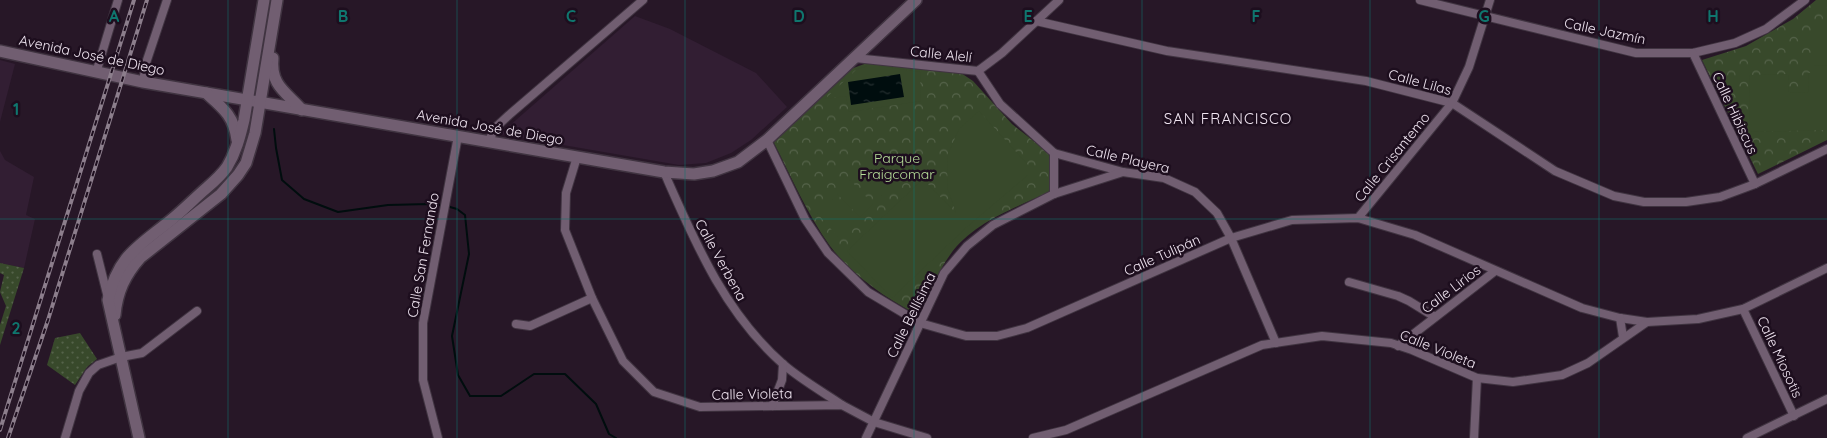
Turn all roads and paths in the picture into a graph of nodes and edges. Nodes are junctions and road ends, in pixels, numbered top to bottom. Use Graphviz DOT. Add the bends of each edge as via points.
graph roads {
  1 [pos="118,0"];
  2 [pos="166,0"];
  3 [pos="264,0"];
  4 [pos="277,0"];
  5 [pos="643,0"];
  6 [pos="916,0"];
  7 [pos="1059,0"];
  8 [pos="1420,0"];
  9 [pos="1490,0"];
  10 [pos="1805,0"];
  11 [pos="1485,16"];
  12 [pos="1036,21"];
  13 [pos="270,38"];
  14 [pos="0,51"];
  15 [pos="1693,53"];
  16 [pos="855,58"];
  17 [pos="978,71"];
  18 [pos="96,73"];
  19 [pos="143,82"];
  20 [pos="204,92"];
  21 [pos="248,100"];
  22 [pos="261,102"];
  23 [pos="1452,103"];
  24 [pos="302,110"];
  25 [pos="458,136"];
  26 [pos="768,140"];
  27 [pos="488,142"];
  28 [pos="238,144"];
  29 [pos="1827,149"];
  30 [pos="1054,153"];
  31 [pos="577,157"];
  32 [pos="664,172"];
  33 [pos="1123,172"];
  34 [pos="1755,184"];
  35 [pos="1054,194"];
  36 [pos="1358,218"];
  37 [pos="1231,238"];
  38 [pos="97,254"];
  39 [pos="1827,268"];
  40 [pos="1495,271"];
  41 [pos="1349,282"];
  42 [pos="592,298"];
  43 [pos="108,300"];
  44 [pos="1744,309"];
  45 [pos="197,311"];
  46 [pos="1435,316"];
  47 [pos="1620,318"];
  48 [pos="1647,322"];
  49 [pos="920,323"];
  50 [pos="516,324"];
  51 [pos="114,325"];
  52 [pos="1623,337"];
  53 [pos="1276,343"];
  54 [pos="1398,346"];
  55 [pos="121,357"];
  56 [pos="783,364"];
  57 [pos="1477,378"];
  58 [pos="1827,399"];
  59 [pos="842,405"];
  60 [pos="772,406"];
  61 [pos="1794,416"];
  62 [pos="874,422"];
  63 [pos="65,438"];
  64 [pos="139,438"];
  65 [pos="438,438"];
  66 [pos="866,438"];
  67 [pos="928,438"];
  68 [pos="1033,438"];
  69 [pos="1474,438"];
  70 [pos="1747,438"];
  1 -- 18 [label="street"];
  2 -- 19 [label="street"];
  3 -- 21 [label="main road"];
  4 -- 13 [label="main road"];
  5 -- 27 [label="street" via="509,115 496,127"];
  6 -- 16 [label="main road, Avenida José de Diego"];
  7 -- 12 [label="street, Calle Alelí"];
  8 -- 11 [label="street, Calle Jazmín"];
  9 -- 11 [label="street, Calle Crisantemo"];
  10 -- 15 [label="street, Calle Jazmín" via="1766,29 1735,43"];
  11 -- 15 [label="street, Calle Jazmín" via="1636,53"];
  11 -- 23 [label="street, Calle Crisantemo" via="1469,67"];
  12 -- 17 [label="street, Calle Alelí"];
  12 -- 23 [label="street, Calle Lilas" via="1167,51 1366,81"];
  13 -- 22 [label="main road"];
  13 -- 24 [label="main road" via="276,83"];
  14 -- 18 [label="main road, Avenida José de Diego"];
  15 -- 34 [label="street, Calle Hibiscus"];
  16 -- 17 [label="street, Calle Alelí"];
  16 -- 26 [label="main road, Avenida José de Diego"];
  17 -- 30 [label="street, Calle Playera" via="1000,104"];
  18 -- 19 [label="main road, Avenida José de Diego"];
  19 -- 20 [label="main road, Avenida José de Diego"];
  20 -- 21 [label="main road, Avenida José de Diego"];
  20 -- 28 [label="main road" via="231,118"];
  21 -- 22 [label="main road, Avenida José de Diego"];
  21 -- 28 [label="main road"];
  22 -- 24 [label="main road, Avenida José de Diego"];
  22 -- 51 [label="main road" via="250,152 238,175 221,194 152,247 130,269 118,295"];
  23 -- 34 [label="street, Calle Lilas" via="1555,171 1614,196 1644,202 1686,202 1720,197"];
  23 -- 36 [label="street, Calle Crisantemo"];
  24 -- 25 [label="main road, Avenida José de Diego"];
  25 -- 27 [label="main road, Avenida José de Diego"];
  25 -- 65 [label="street, Calle San Fernando" via="423,322 424,380"];
  26 -- 32 [label="main road, Avenida José de Diego" via="738,162 713,171 694,174"];
  26 -- 49 [label="street, Calle Tulipán" via="805,219 828,253 868,292"];
  27 -- 31 [label="main road, Avenida José de Diego"];
  28 -- 43 [label="main road" via="220,176 131,252 117,272"];
  29 -- 34 [label="street, Calle Lilas"];
  30 -- 33 [label="street, Calle Playera"];
  30 -- 35 [label="street"];
  31 -- 32 [label="main road, Avenida José de Diego"];
  31 -- 42 [label="street, Calle Violeta" via="566,194 565,230"];
  32 -- 56 [label="street, Calle Verbena" via="697,247 723,293 747,326"];
  33 -- 35 [label="street, Calle Bellísima"];
  33 -- 37 [label="street, Calle Playera" via="1164,178 1195,192 1217,213"];
  35 -- 49 [label="street, Calle Bellísima" via="993,225 967,246 944,273"];
  36 -- 37 [label="street, Calle Tulipán" via="1292,220"];
  36 -- 40 [label="street, Calle Tulipán" via="1415,235"];
  37 -- 49 [label="street, Calle Tulipán" via="1028,328 996,336 966,336"];
  37 -- 53 [label="street, Calle Playera"];
  38 -- 43 [label="street"];
  39 -- 44 [label="street, Calle Violeta"];
  40 -- 46 [label="street, Calle Lirios"];
  40 -- 47 [label="street, Calle Tulipán" via="1582,308"];
  41 -- 46 [label="street" via="1398,296"];
  42 -- 50 [label="street" via="530,326"];
  42 -- 60 [label="street, Calle Violeta" via="623,361 654,392 700,407"];
  43 -- 51 [label="main road"];
  44 -- 48 [label="street, Calle Violeta" via="1698,319"];
  44 -- 61 [label="street, Calle Miosotis"];
  45 -- 55 [label="street" via="142,353"];
  46 -- 54 [label="street, Calle Lirios"];
  47 -- 48 [label="street, Calle Tulipán"];
  47 -- 52 [label="street"];
  48 -- 52 [label="street, Calle Violeta"];
  49 -- 62 [label="street, Calle Bellísima"];
  51 -- 55 [label="main road"];
  52 -- 57 [label="street, Calle Violeta" via="1588,363 1562,375 1513,382"];
  53 -- 54 [label="street, Calle Violeta" via="1322,336"];
  53 -- 68 [label="street, Calle Violeta" via="1262,345 1066,430"];
  54 -- 57 [label="street, Calle Violeta"];
  55 -- 63 [label="street" via="98,365 85,378"];
  55 -- 64 [label="main road"];
  56 -- 59 [label="street, Calle Verbena"];
  56 -- 60 [label="street" via="782,380"];
  57 -- 69 [label="street"];
  58 -- 61 [label="street"];
  59 -- 60 [label="street, Calle Violeta"];
  59 -- 62 [label="street, Calle Violeta"];
  61 -- 70 [label="street"];
  62 -- 66 [label="street, Calle Bellísima"];
  62 -- 67 [label="street, Calle Violeta"];
}
